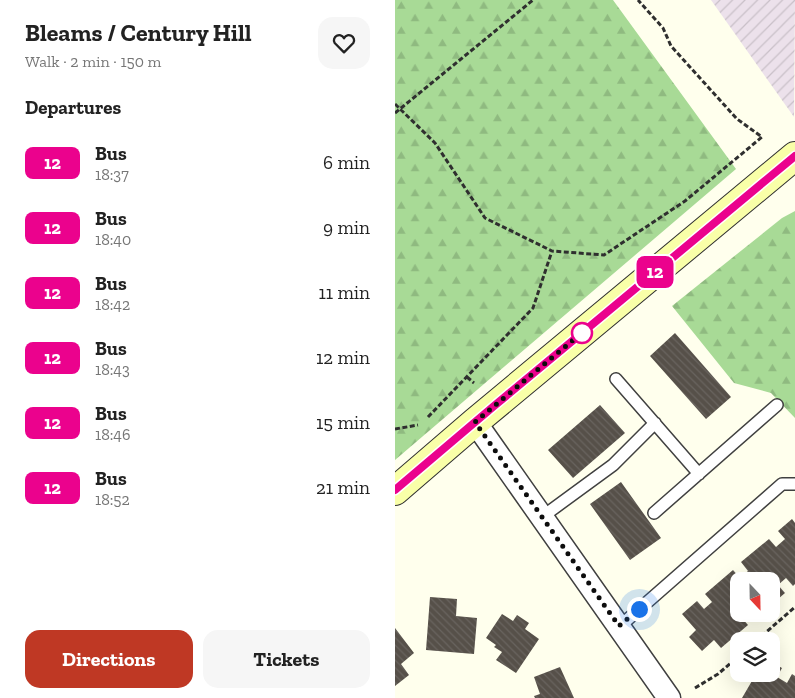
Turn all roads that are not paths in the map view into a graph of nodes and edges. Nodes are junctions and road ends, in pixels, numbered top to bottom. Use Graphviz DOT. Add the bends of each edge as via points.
graph roads {
  1 [pos="795,156"];
  2 [pos="616,379"];
  3 [pos="777,405"];
  4 [pos="475,422"];
  5 [pos="655,423"];
  6 [pos="699,474"];
  7 [pos="795,484"];
  8 [pos="395,491"];
  9 [pos="654,513"];
  10 [pos="542,517"];
  11 [pos="619,626"];
  12 [pos="669,698"];
  1 -- 4 [label="main road"];
  2 -- 5 [label="lane"];
  3 -- 6 [label="lane"];
  4 -- 8 [label="main road"];
  4 -- 10 [label="street"];
  5 -- 6 [label="lane"];
  5 -- 10 [label="lane" via="613,465"];
  6 -- 9 [label="lane"];
  7 -- 11 [label="lane" via="782,484"];
  10 -- 11 [label="street"];
  11 -- 12 [label="street"];
}
